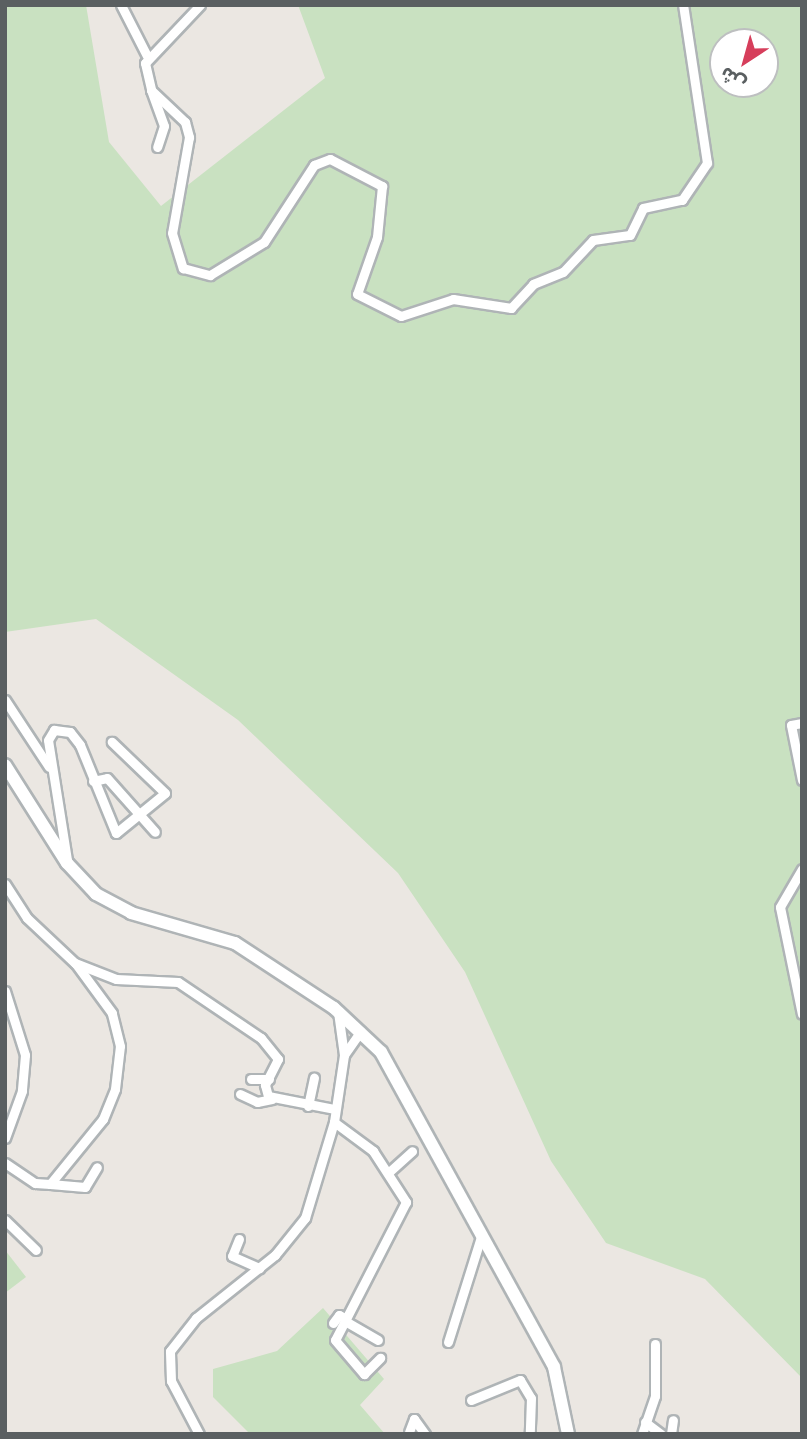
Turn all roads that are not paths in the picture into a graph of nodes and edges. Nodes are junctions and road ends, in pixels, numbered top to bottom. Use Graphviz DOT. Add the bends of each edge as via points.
graph roads {
  1 [pos="121,5"];
  2 [pos="200,5"];
  3 [pos="683,5"];
  4 [pos="147,56"];
  5 [pos="151,90"];
  6 [pos="157,147"];
  7 [pos="5,700"];
  8 [pos="802,723"];
  9 [pos="112,742"];
  10 [pos="5,765"];
  11 [pos="53,778"];
  12 [pos="802,780"];
  13 [pos="93,781"];
  14 [pos="142,812"];
  15 [pos="155,832"];
  16 [pos="67,863"];
  17 [pos="802,869"];
  18 [pos="5,884"];
  19 [pos="75,963"];
  20 [pos="5,991"];
  21 [pos="338,1012"];
  22 [pos="802,1014"];
  23 [pos="361,1031"];
  24 [pos="344,1055"];
  25 [pos="251,1079"];
  26 [pos="269,1079"];
  27 [pos="314,1079"];
  28 [pos="240,1094"];
  29 [pos="272,1098"];
  30 [pos="308,1106"];
  31 [pos="334,1108"];
  32 [pos="334,1122"];
  33 [pos="5,1139"];
  34 [pos="412,1151"];
  35 [pos="5,1163"];
  36 [pos="97,1167"];
  37 [pos="389,1172"];
  38 [pos="50,1184"];
  39 [pos="5,1220"];
  40 [pos="481,1237"];
  41 [pos="239,1239"];
  42 [pos="36,1250"];
  43 [pos="259,1268"];
  44 [pos="346,1320"];
  45 [pos="333,1322"];
  46 [pos="378,1340"];
  47 [pos="448,1342"];
  48 [pos="655,1344"];
  49 [pos="380,1357"];
  50 [pos="471,1400"];
  51 [pos="673,1419"];
  52 [pos="645,1422"];
  53 [pos="410,1432"];
  54 [pos="199,1434"];
  55 [pos="425,1434"];
  56 [pos="530,1434"];
  57 [pos="568,1434"];
  58 [pos="642,1434"];
  59 [pos="661,1434"];
  60 [pos="671,1434"];
  1 -- 4 [label="street"];
  2 -- 4 [label="street"];
  3 -- 5 [label="street" via="707,163 703,176 674,206 643,208 629,235 593,240 564,272 533,284 511,308 453,299 401,316 365,302 357,294 377,237 383,187 330,159 314,165 274,234 218,272 192,274 183,268 172,233 189,136 185,122"];
  4 -- 5 [label="street"];
  5 -- 6 [label="street" via="164,126"];
  7 -- 11 [label="street" via="36,738"];
  8 -- 12 [label="street" via="791,725"];
  9 -- 14 [label="street" via="163,788 163,796"];
  10 -- 16 [label="street"];
  11 -- 13 [label="street" via="48,740 59,729 75,737"];
  11 -- 16 [label="street"];
  13 -- 14 [label="street" via="107,778"];
  13 -- 14 [label="street" via="116,833"];
  14 -- 15 [label="street"];
  16 -- 21 [label="street" via="107,902 235,943"];
  17 -- 22 [label="street" via="780,906"];
  18 -- 19 [label="street" via="27,918"];
  19 -- 26 [label="street" via="116,979 178,982 202,994 274,1049 278,1064"];
  19 -- 38 [label="street" via="111,1013 120,1045 116,1082 103,1119"];
  20 -- 33 [label="street" via="24,1055 22,1091"];
  21 -- 23 [label="street"];
  21 -- 24 [label="street"];
  23 -- 24 [label="street"];
  23 -- 40 [label="street" via="395,1072"];
  24 -- 31 [label="street"];
  25 -- 26 [label="street"];
  26 -- 29 [label="street" via="265,1088"];
  27 -- 30 [label="street"];
  28 -- 29 [label="street" via="257,1102"];
  29 -- 30 [label="street"];
  30 -- 31 [label="street"];
  31 -- 32 [label="street"];
  32 -- 37 [label="street"];
  32 -- 43 [label="street" via="305,1218"];
  34 -- 37 [label="street"];
  35 -- 38 [label="street" via="35,1183"];
  36 -- 38 [label="street" via="85,1187"];
  37 -- 44 [label="street" via="406,1202"];
  39 -- 42 [label="street"];
  40 -- 47 [label="street"];
  40 -- 57 [label="street" via="554,1367"];
  41 -- 43 [label="street" via="232,1256"];
  43 -- 54 [label="street" via="196,1318 170,1351 171,1381"];
  44 -- 45 [label="street" via="339,1315"];
  44 -- 46 [label="street"];
  44 -- 49 [label="street" via="335,1340 361,1373 368,1375"];
  48 -- 52 [label="street" via="655,1396"];
  50 -- 56 [label="street" via="520,1380 531,1398"];
  51 -- 60 [label="street"];
  52 -- 58 [label="street"];
  52 -- 59 [label="street"];
  53 -- 55 [label="street" via="414,1419"];
}
